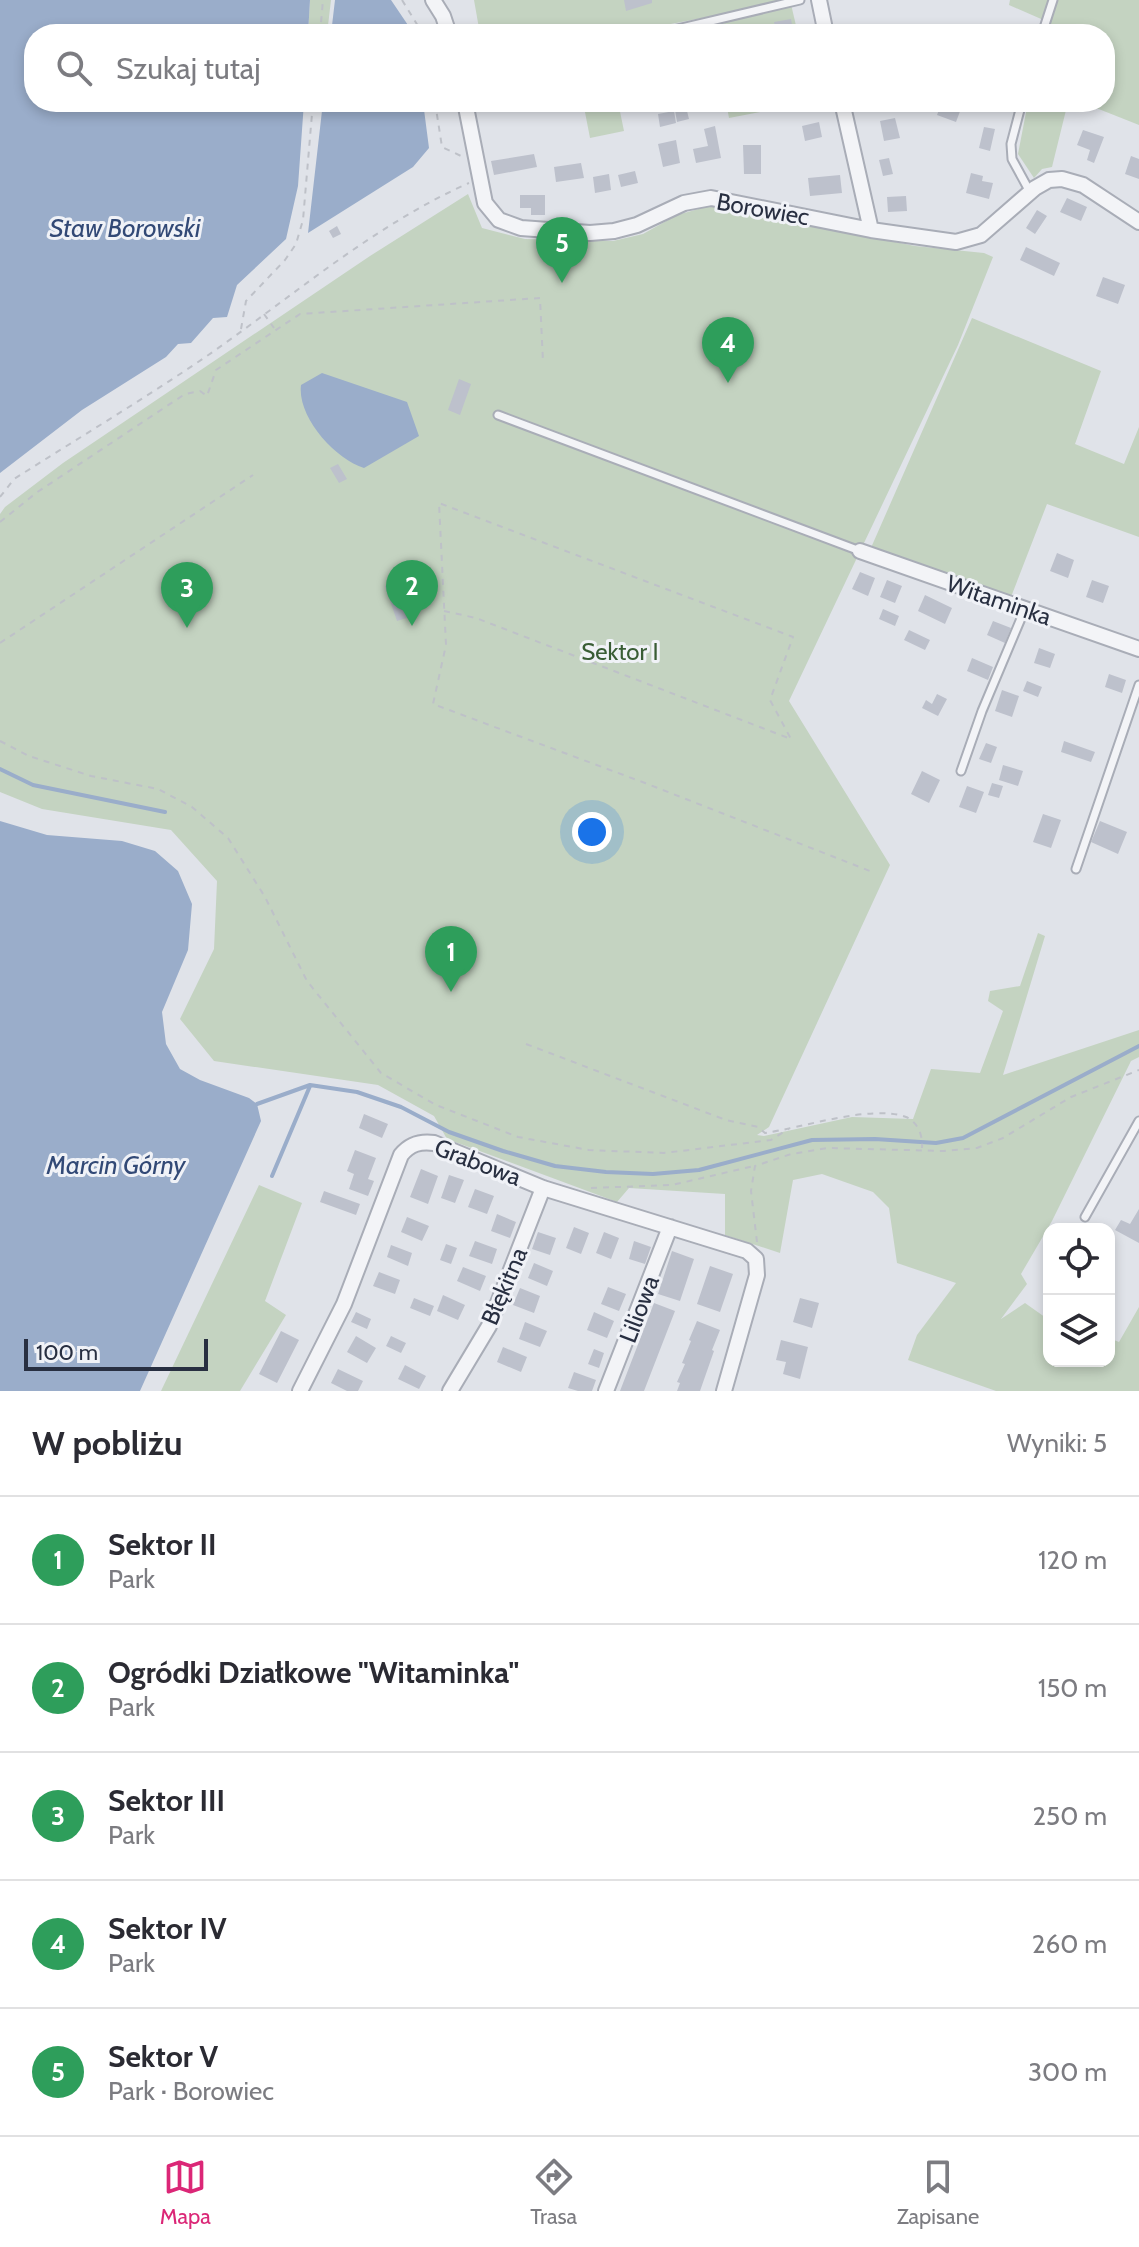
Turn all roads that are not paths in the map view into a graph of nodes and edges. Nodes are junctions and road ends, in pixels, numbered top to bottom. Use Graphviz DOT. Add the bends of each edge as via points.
graph roads {
  1 [pos="433,0"];
  2 [pos="800,0"];
  3 [pos="819,0"];
  4 [pos="1053,0"];
  5 [pos="446,24"];
  6 [pos="698,24"];
  7 [pos="824,24"];
  8 [pos="1045,24"];
  9 [pos="467,112"];
  10 [pos="844,112"];
  11 [pos="1019,112"];
  12 [pos="1030,192"];
  13 [pos="1139,222"];
  14 [pos="871,230"];
  15 [pos="498,415"];
  16 [pos="860,551"];
  17 [pos="1025,609"];
  18 [pos="1139,649"];
  19 [pos="1139,685"];
  20 [pos="961,771"];
  21 [pos="1076,869"];
  22 [pos="1139,1121"];
  23 [pos="543,1188"];
  24 [pos="1085,1217"];
  25 [pos="670,1227"];
  26 [pos="453,1385"];
  27 [pos="300,1391"];
  28 [pos="606,1391"];
  29 [pos="724,1391"];
  1 -- 5 [label="street"];
  2 -- 6 [label="lane"];
  3 -- 7 [label="street"];
  4 -- 8 [label="lane"];
  9 -- 14 [label="street, Borowiec" via="485,203 504,222 521,228 614,231 711,198"];
  10 -- 14 [label="street"];
  11 -- 12 [label="lane" via="1012,159"];
  12 -- 13 [label="street, Borowiec" via="1049,180 1073,180"];
  12 -- 14 [label="street, Borowiec" via="988,231 966,241"];
  15 -- 16 [label="lane"];
  16 -- 17 [label="street, Witaminka"];
  17 -- 18 [label="street, Witaminka"];
  17 -- 20 [label="lane"];
  19 -- 21 [label="lane"];
  22 -- 24 [label="lane"];
  23 -- 25 [label="street, Grabowa"];
  23 -- 26 [label="street, Błękitna" via="489,1326"];
  23 -- 27 [label="street, Grabowa" via="434,1143 407,1148 344,1304"];
  25 -- 28 [label="street, Liliowa"];
  25 -- 29 [label="street, Grabowa" via="747,1251 756,1259 757,1275"];
}
